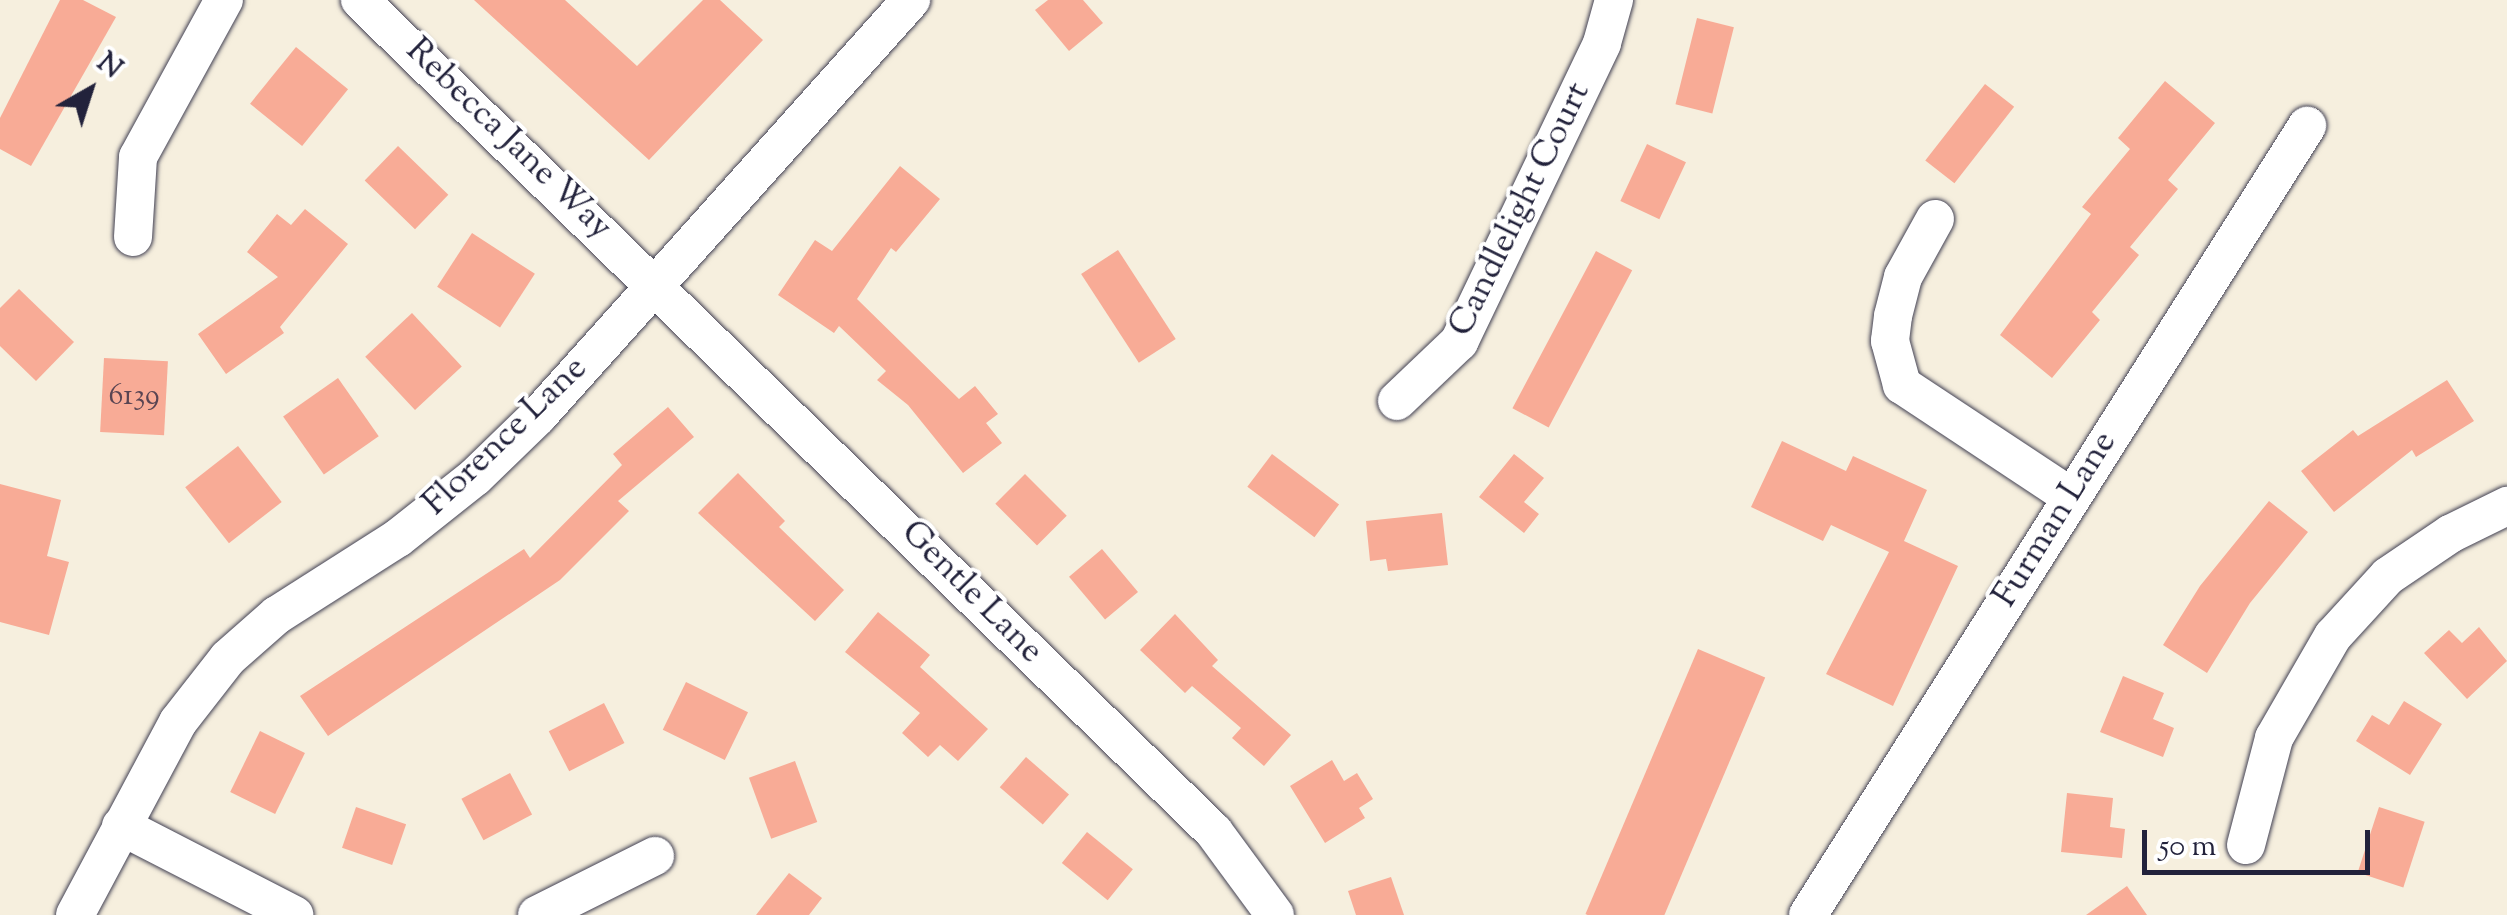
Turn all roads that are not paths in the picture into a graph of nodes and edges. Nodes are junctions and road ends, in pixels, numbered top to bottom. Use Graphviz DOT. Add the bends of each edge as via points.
graph roads {
  1 [pos="224,0"];
  2 [pos="360,0"];
  3 [pos="911,0"];
  4 [pos="1614,0"];
  5 [pos="2307,126"];
  6 [pos="1935,218"];
  7 [pos="133,237"];
  8 [pos="655,282"];
  9 [pos="1397,401"];
  10 [pos="2070,496"];
  11 [pos="2507,506"];
  12 [pos="121,826"];
  13 [pos="2246,845"];
  14 [pos="655,856"];
  15 [pos="75,915"];
  16 [pos="294,915"];
  17 [pos="537,915"];
  18 [pos="1275,915"];
  19 [pos="1808,915"];
  1 -- 7 [label="street" via="138,156"];
  2 -- 8 [label="street, Rebecca Jane Way"];
  3 -- 8 [label="street, Florence Lane"];
  4 -- 9 [label="street, Candlelight Court" via="1602,44 1459,342"];
  5 -- 10 [label="street, Furman Lane"];
  6 -- 10 [label="street" via="1903,278 1893,316 1890,341 1902,385"];
  8 -- 12 [label="street, Florence Lane" via="475,477 228,658 178,722"];
  8 -- 18 [label="street, Gentle Lane" via="1214,832"];
  10 -- 19 [label="street, Furman Lane"];
  11 -- 13 [label="street" via="2388,576 2333,636 2274,738"];
  12 -- 15 [label="street, Florence Lane"];
  12 -- 16 [label="street"];
  14 -- 17 [label="street"];
}
